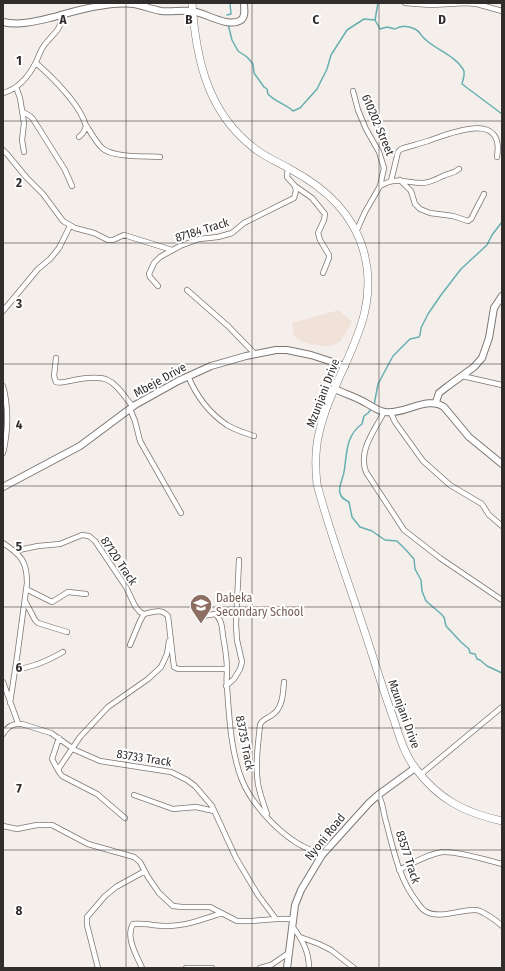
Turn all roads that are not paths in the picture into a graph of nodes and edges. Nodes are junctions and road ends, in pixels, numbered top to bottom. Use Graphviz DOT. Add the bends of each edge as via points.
graph roads {
  1 [pos="192,3"];
  2 [pos="244,3"];
  3 [pos="405,3"];
  4 [pos="96,5"];
  5 [pos="192,11"];
  6 [pos="502,11"];
  7 [pos="62,14"];
  8 [pos="3,22"];
  9 [pos="36,63"];
  10 [pos="16,87"];
  11 [pos="353,91"];
  12 [pos="3,93"];
  13 [pos="23,112"];
  14 [pos="86,125"];
  15 [pos="79,137"];
  16 [pos="3,150"];
  17 [pos="24,152"];
  18 [pos="160,157"];
  19 [pos="497,157"];
  20 [pos="288,167"];
  21 [pos="460,169"];
  22 [pos="400,180"];
  23 [pos="391,181"];
  24 [pos="72,186"];
  25 [pos="294,186"];
  26 [pos="380,186"];
  27 [pos="484,194"];
  28 [pos="70,226"];
  29 [pos="356,232"];
  30 [pos="172,250"];
  31 [pos="323,273"];
  32 [pos="158,286"];
  33 [pos="187,290"];
  34 [pos="502,296"];
  35 [pos="3,311"];
  36 [pos="255,354"];
  37 [pos="56,358"];
  38 [pos="344,366"];
  39 [pos="188,376"];
  40 [pos="462,376"];
  41 [pos="502,385"];
  42 [pos="3,386"];
  43 [pos="335,389"];
  44 [pos="436,402"];
  45 [pos="132,408"];
  46 [pos="385,412"];
  47 [pos="254,436"];
  48 [pos="3,453"];
  49 [pos="502,464"];
  50 [pos="3,487"];
  51 [pos="181,514"];
  52 [pos="502,526"];
  53 [pos="3,543"];
  54 [pos="14,551"];
  55 [pos="239,560"];
  56 [pos="26,589"];
  57 [pos="86,594"];
  58 [pos="24,600"];
  59 [pos="502,600"];
  60 [pos="144,614"];
  61 [pos="202,616"];
  62 [pos="67,632"];
  63 [pos="171,636"];
  64 [pos="130,645"];
  65 [pos="63,652"];
  66 [pos="16,669"];
  67 [pos="227,669"];
  68 [pos="3,682"];
  69 [pos="284,682"];
  70 [pos="226,686"];
  71 [pos="10,703"];
  72 [pos="502,707"];
  73 [pos="18,723"];
  74 [pos="3,734"];
  75 [pos="59,738"];
  76 [pos="72,748"];
  77 [pos="415,768"];
  78 [pos="59,772"];
  79 [pos="420,775"];
  80 [pos="134,795"];
  81 [pos="378,795"];
  82 [pos="214,810"];
  83 [pos="125,818"];
  84 [pos="268,818"];
  85 [pos="502,821"];
  86 [pos="3,826"];
  87 [pos="322,855"];
  88 [pos="502,864"];
  89 [pos="399,870"];
  90 [pos="145,871"];
  91 [pos="222,913"];
  92 [pos="276,919"];
  93 [pos="292,922"];
  94 [pos="502,926"];
  95 [pos="300,937"];
  96 [pos="290,952"];
  97 [pos="98,968"];
  98 [pos="142,968"];
  99 [pos="186,968"];
  100 [pos="212,968"];
  101 [pos="260,968"];
  102 [pos="287,968"];
  103 [pos="309,968"];
  104 [pos="354,968"];
  1 -- 5 [label="main road, Mzunjani Drive"];
  2 -- 5 [label="street" via="245,14 236,22 219,20"];
  3 -- 6 [label="street" via="466,3"];
  4 -- 5 [label="street" via="124,3 160,10"];
  4 -- 7 [label="street"];
  5 -- 20 [label="main road, Mzunjani Drive" via="204,75 221,112 253,148"];
  7 -- 8 [label="street" via="20,24"];
  7 -- 9 [label="street" via="60,26 46,43"];
  9 -- 10 [label="street" via="32,71"];
  9 -- 14 [label="street" via="69,97"];
  10 -- 12 [label="street"];
  10 -- 13 [label="street"];
  11 -- 26 [label="street, 610202 Street" via="360,114 383,163"];
  13 -- 17 [label="street"];
  13 -- 24 [label="street" via="33,119"];
  14 -- 15 [label="street" via="84,133"];
  14 -- 18 [label="street" via="99,144 108,151 130,156"];
  16 -- 28 [label="street" via="40,190 63,222"];
  19 -- 23 [label="street" via="497,139 487,130 478,128 459,131 401,149"];
  20 -- 25 [label="street" via="287,177"];
  20 -- 29 [label="main road, Mzunjani Drive" via="330,195"];
  21 -- 22 [label="street" via="427,183"];
  22 -- 23 [label="street"];
  22 -- 27 [label="street" via="411,191 415,204 420,209 454,216 466,222 471,219"];
  23 -- 26 [label="street"];
  25 -- 30 [label="street, 87184 Track" via="296,194 292,200 244,224 232,233 199,239"];
  25 -- 31 [label="street" via="312,198 325,214 318,233 330,258"];
  26 -- 29 [label="street, 610202 Street"];
  28 -- 30 [label="street" via="108,240 124,235"];
  28 -- 35 [label="street" via="59,248 38,268"];
  29 -- 38 [label="main road, Mzunjani Drive" via="366,260 368,294 364,316"];
  30 -- 32 [label="street, 87184 Track" via="156,260 150,272 150,278"];
  33 -- 36 [label="street"];
  34 -- 40 [label="street" via="494,308 489,338 482,358"];
  36 -- 38 [label="street, Mbeje Drive" via="276,350 298,352"];
  36 -- 39 [label="street, Mbeje Drive" via="225,361"];
  37 -- 45 [label="street" via="56,382 94,377 107,379 116,385"];
  38 -- 43 [label="main road, Mzunjani Drive"];
  39 -- 45 [label="street, Mbeje Drive"];
  39 -- 47 [label="street" via="205,405 227,424"];
  40 -- 41 [label="street"];
  40 -- 44 [label="street" via="439,393"];
  42 -- 48 [label="street" via="7,425"];
  43 -- 46 [label="street"];
  43 -- 77 [label="main road, Mzunjani Drive" via="318,434 315,461 317,484 388,705 401,742"];
  44 -- 46 [label="street" via="403,411"];
  44 -- 49 [label="street" via="444,407 469,437"];
  45 -- 50 [label="street, Mbeje Drive" via="80,446"];
  45 -- 51 [label="street" via="140,441"];
  46 -- 52 [label="street" via="423,461 450,485 482,504 489,515"];
  46 -- 59 [label="street" via="364,452 364,467 370,479 404,530 445,562"];
  53 -- 54 [label="street"];
  54 -- 56 [label="street" via="26,566"];
  54 -- 60 [label="street, 87120 Track" via="60,544 82,535 89,536 126,587 138,610"];
  55 -- 70 [label="street" via="236,624 242,662 234,679"];
  56 -- 57 [label="street" via="52,602 68,592"];
  56 -- 58 [label="street"];
  58 -- 62 [label="street" via="38,623"];
  58 -- 66 [label="street"];
  60 -- 63 [label="street" via="158,611 166,613"];
  60 -- 64 [label="street"];
  61 -- 67 [label="street, 83735 Track" via="215,614 219,618"];
  63 -- 67 [label="street" via="172,662 175,668"];
  63 -- 76 [label="street" via="167,654 160,667 108,708"];
  65 -- 66 [label="street" via="35,665"];
  66 -- 71 [label="street"];
  67 -- 70 [label="street, 83735 Track"];
  68 -- 71 [label="street"];
  69 -- 84 [label="street" via="279,708 260,725 257,748 258,784"];
  70 -- 84 [label="street, 83735 Track" via="242,781"];
  71 -- 73 [label="street"];
  72 -- 79 [label="street"];
  73 -- 74 [label="street" via="8,727"];
  73 -- 75 [label="street, 83733 Track"];
  75 -- 76 [label="street, 83733 Track"];
  75 -- 78 [label="street" via="52,759"];
  76 -- 78 [label="street" via="60,765"];
  76 -- 82 [label="street, 83733 Track" via="100,761 179,775 199,790"];
  77 -- 79 [label="main road, Mzunjani Drive"];
  77 -- 81 [label="street, Nyoni Road"];
  78 -- 83 [label="street" via="97,794"];
  79 -- 85 [label="main road, Mzunjani Drive" via="452,803 476,814"];
  80 -- 82 [label="street" via="173,809 196,807"];
  81 -- 87 [label="street, Nyoni Road"];
  81 -- 89 [label="street, 83577 Track"];
  82 -- 92 [label="street, 83733 Track" via="236,858"];
  84 -- 87 [label="street, 83735 Track" via="292,840"];
  86 -- 90 [label="street" via="16,829 52,825 88,844 134,858"];
  87 -- 93 [label="street, Nyoni Road" via="298,896"];
  88 -- 89 [label="street" via="443,852"];
  89 -- 94 [label="street, 83577 Track" via="409,892 426,912 447,914 476,910"];
  90 -- 91 [label="street" via="159,893 173,906 210,907"];
  90 -- 97 [label="street" via="116,886 87,917"];
  91 -- 92 [label="street" via="237,920"];
  91 -- 98 [label="street" via="179,925 133,924 130,930 131,939"];
  92 -- 93 [label="street"];
  93 -- 95 [label="street"];
  93 -- 96 [label="street, Nyoni Road"];
  95 -- 103 [label="street" via="306,948"];
  95 -- 104 [label="street" via="331,950"];
  96 -- 101 [label="street" via="271,965"];
  96 -- 102 [label="street, Nyoni Road"];
  99 -- 100 [label="street"];
}
